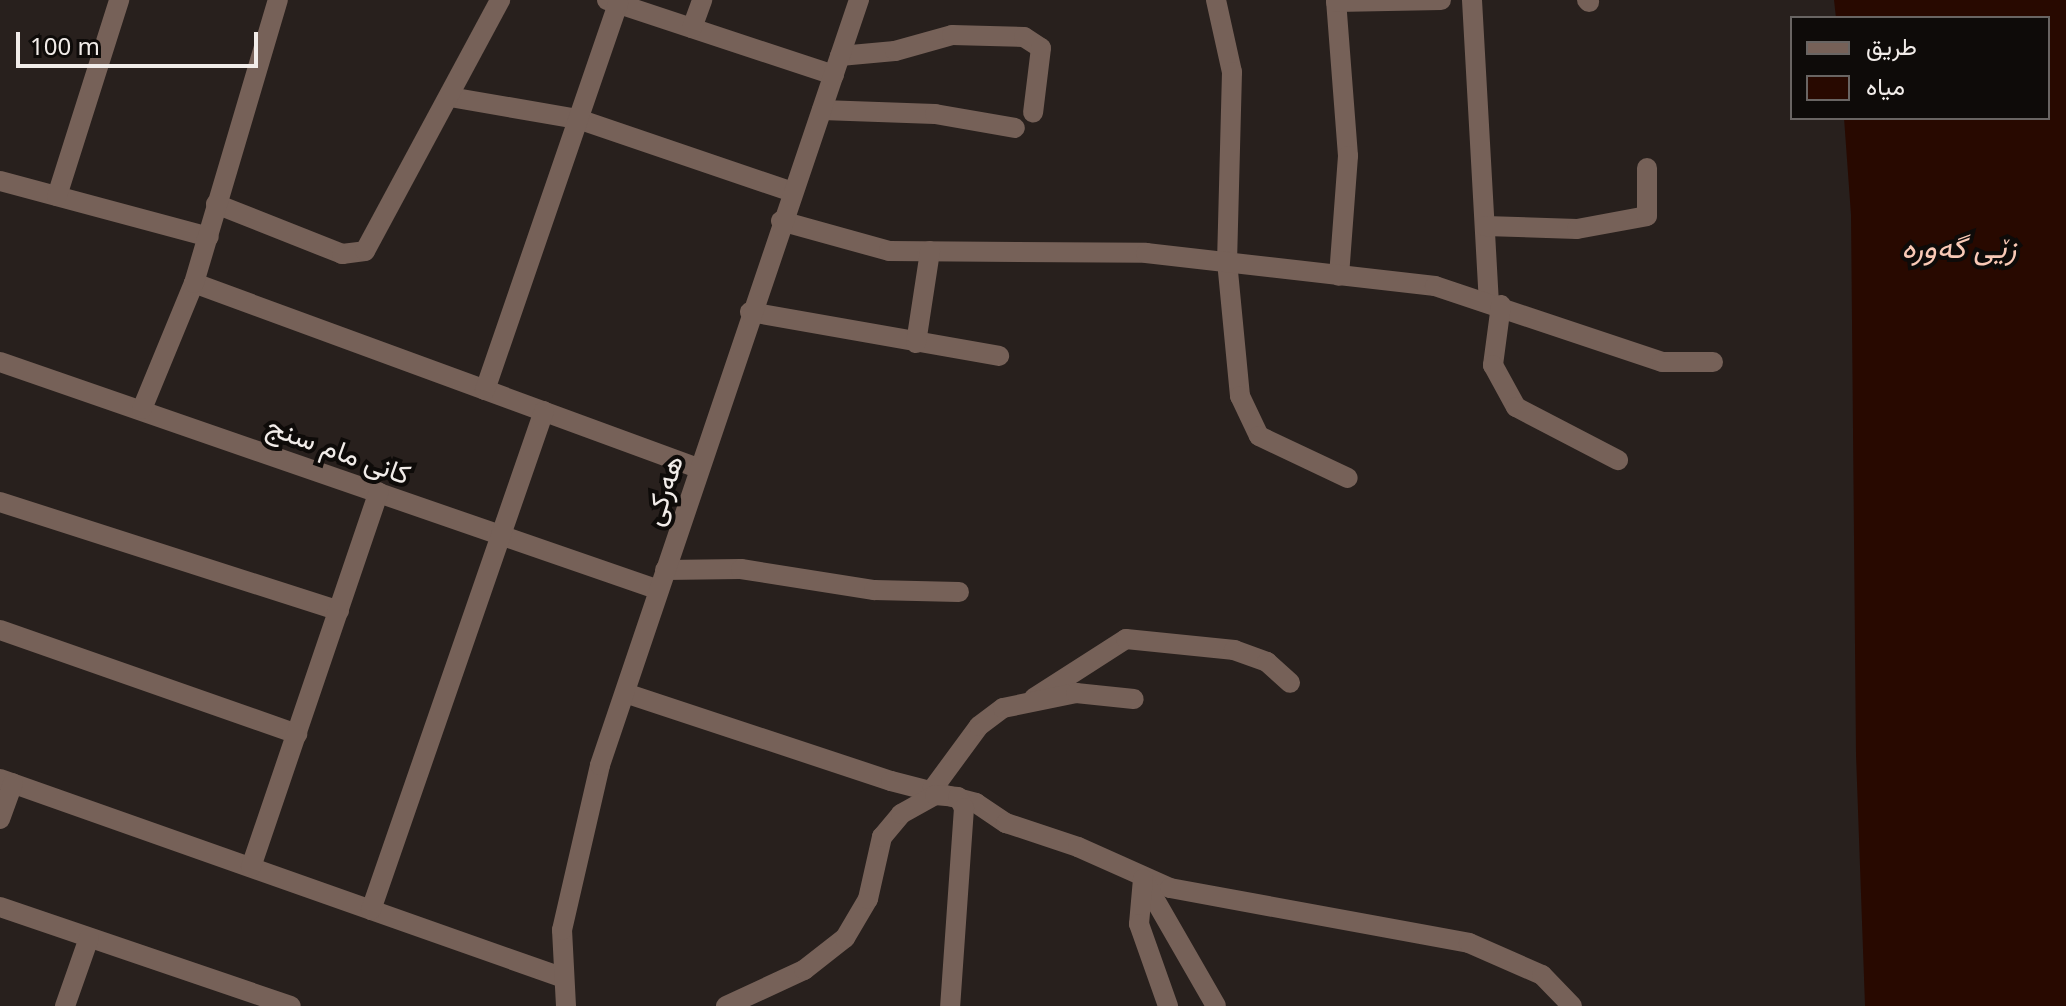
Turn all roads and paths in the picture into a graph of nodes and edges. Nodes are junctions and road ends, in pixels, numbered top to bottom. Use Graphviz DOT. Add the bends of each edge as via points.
graph roads {
  1 [pos="119,0"];
  2 [pos="500,0"];
  3 [pos="702,0"];
  4 [pos="859,0"];
  5 [pos="1216,0"];
  6 [pos="1441,0"];
  7 [pos="1472,0"];
  8 [pos="275,1"];
  9 [pos="613,1"];
  10 [pos="1336,1"];
  11 [pos="692,28"];
  12 [pos="837,66"];
  13 [pos="450,97"];
  14 [pos="822,110"];
  15 [pos="1033,113"];
  16 [pos="578,119"];
  17 [pos="1015,128"];
  18 [pos="1647,168"];
  19 [pos="0,181"];
  20 [pos="792,192"];
  21 [pos="57,196"];
  22 [pos="216,204"];
  23 [pos="781,221"];
  24 [pos="1485,226"];
  25 [pos="209,237"];
  26 [pos="930,251"];
  27 [pos="1227,261"];
  28 [pos="1339,276"];
  29 [pos="194,283"];
  30 [pos="1495,303"];
  31 [pos="750,312"];
  32 [pos="916,343"];
  33 [pos="999,356"];
  34 [pos="1713,362"];
  35 [pos="2,369"];
  36 [pos="485,390"];
  37 [pos="142,409"];
  38 [pos="544,411"];
  39 [pos="1618,460"];
  40 [pos="698,468"];
  41 [pos="1348,478"];
  42 [pos="379,492"];
  43 [pos="0,502"];
  44 [pos="499,537"];
  45 [pos="665,570"];
  46 [pos="659,590"];
  47 [pos="959,592"];
  48 [pos="339,611"];
  49 [pos="0,630"];
  50 [pos="1290,683"];
  51 [pos="625,693"];
  52 [pos="1034,698"];
  53 [pos="1134,699"];
  54 [pos="297,734"];
  55 [pos="6,781"];
  56 [pos="932,790"];
  57 [pos="958,797"];
  58 [pos="0,819"];
  59 [pos="251,867"];
  60 [pos="1143,879"];
  61 [pos="0,907"];
  62 [pos="371,910"];
  63 [pos="89,938"];
  64 [pos="561,977"];
  65 [pos="65,1006"];
  66 [pos="291,1006"];
  67 [pos="566,1006"];
  68 [pos="726,1006"];
  69 [pos="950,1006"];
  70 [pos="1168,1006"];
  71 [pos="1216,1006"];
  72 [pos="1572,1006"];
  1 -- 21 [label="street"];
  2 -- 13 [label="street"];
  3 -- 11 [label="street"];
  4 -- 12 [label="street, هەرکی"];
  5 -- 27 [label="street" via="1232,72"];
  6 -- 10 [label="street"];
  7 -- 24 [label="street"];
  8 -- 22 [label="street"];
  9 -- 11 [label="street"];
  9 -- 16 [label="street"];
  10 -- 28 [label="street" via="1348,156"];
  11 -- 12 [label="street"];
  12 -- 14 [label="street, هەرکی"];
  12 -- 15 [label="street" via="952,35 1024,37 1041,48"];
  13 -- 16 [label="street"];
  13 -- 22 [label="street" via="365,251 342,254"];
  14 -- 17 [label="street" via="935,114"];
  14 -- 20 [label="street, هەرکی"];
  16 -- 20 [label="street"];
  16 -- 36 [label="street"];
  18 -- 24 [label="street" via="1647,216 1577,229"];
  19 -- 21 [label="street"];
  20 -- 23 [label="street, هەرکی"];
  21 -- 25 [label="street"];
  22 -- 25 [label="street"];
  23 -- 26 [label="street" via="889,251"];
  23 -- 31 [label="street, هەرکی"];
  24 -- 30 [label="street"];
  25 -- 29 [label="street"];
  26 -- 27 [label="street" via="1146,253"];
  26 -- 32 [label="street"];
  27 -- 28 [label="street"];
  27 -- 41 [label="street" via="1233,367 1251,424 1271,444"];
  28 -- 30 [label="street" via="1435,286"];
  29 -- 36 [label="street"];
  29 -- 37 [label="street"];
  30 -- 34 [label="street" via="1662,362"];
  30 -- 39 [label="street" via="1493,365 1516,407"];
  31 -- 32 [label="street"];
  31 -- 40 [label="street, هەرکی"];
  32 -- 33 [label="street"];
  35 -- 37 [label="street, کانی مام سنج"];
  36 -- 38 [label="street"];
  37 -- 42 [label="street, کانی مام سنج"];
  38 -- 40 [label="street"];
  38 -- 44 [label="street"];
  40 -- 45 [label="street, هەرکی"];
  42 -- 44 [label="street, کانی مام سنج"];
  42 -- 48 [label="street"];
  43 -- 48 [label="street"];
  44 -- 46 [label="street, کانی مام سنج"];
  44 -- 62 [label="street"];
  45 -- 46 [label="street, هەرکی"];
  45 -- 47 [label="street" via="763,570 874,590"];
  46 -- 51 [label="street, هەرکی"];
  48 -- 54 [label="street"];
  49 -- 54 [label="street"];
  50 -- 52 [label="street" via="1267,662 1234,650 1126,639"];
  51 -- 56 [label="street"];
  51 -- 64 [label="street, هەرکی" via="574,863 562,930"];
  52 -- 53 [label="street" via="1076,693"];
  52 -- 56 [label="street" via="1003,708 979,726"];
  54 -- 59 [label="street"];
  55 -- 58 [label="street"];
  55 -- 59 [label="street"];
  56 -- 57 [label="street"];
  57 -- 60 [label="street" via="1006,823 1078,847"];
  57 -- 68 [label="street" via="935,795 901,814 882,837 868,899 845,938 804,970"];
  57 -- 69 [label="street" via="964,808"];
  59 -- 62 [label="street"];
  60 -- 70 [label="street" via="1139,924"];
  60 -- 71 [label="street"];
  60 -- 72 [label="street" via="1469,943 1542,975"];
  61 -- 63 [label="street"];
  62 -- 64 [label="street"];
  63 -- 65 [label="street"];
  63 -- 66 [label="street"];
  64 -- 67 [label="street, هەرکی"];
}
